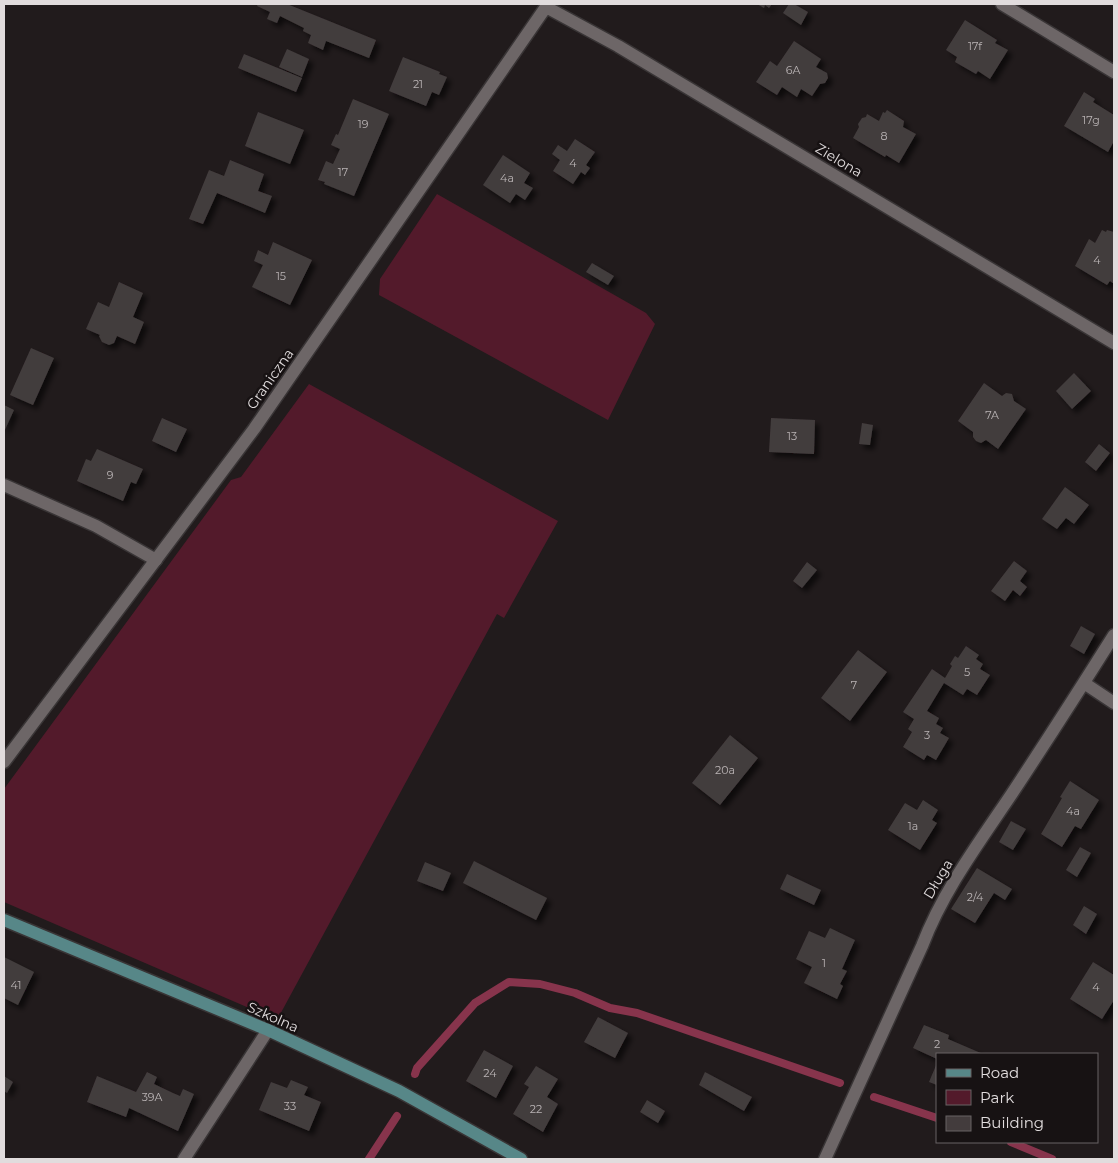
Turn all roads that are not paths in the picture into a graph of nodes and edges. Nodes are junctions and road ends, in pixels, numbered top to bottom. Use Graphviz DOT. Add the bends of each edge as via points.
graph roads {
  1 [pos="1002,4"];
  2 [pos="547,6"];
  3 [pos="1114,72"];
  4 [pos="1114,343"];
  5 [pos="4,485"];
  6 [pos="156,560"];
  7 [pos="1114,635"];
  8 [pos="1084,683"];
  9 [pos="1114,703"];
  10 [pos="4,762"];
  11 [pos="4,920"];
  12 [pos="268,1030"];
  13 [pos="184,1159"];
  14 [pos="521,1159"];
  15 [pos="825,1159"];
  1 -- 3 [label="street"];
  2 -- 4 [label="street, Zielona"];
  2 -- 6 [label="street, Graniczna" via="254,429"];
  5 -- 6 [label="street" via="96,526"];
  6 -- 10 [label="street, Graniczna"];
  7 -- 8 [label="street, Długa"];
  8 -- 9 [label="street"];
  8 -- 15 [label="street, Długa" via="932,918"];
  11 -- 12 [label="street, Szkolna"];
  12 -- 13 [label="street"];
  12 -- 14 [label="street, Szkolna" via="399,1091"];
}
